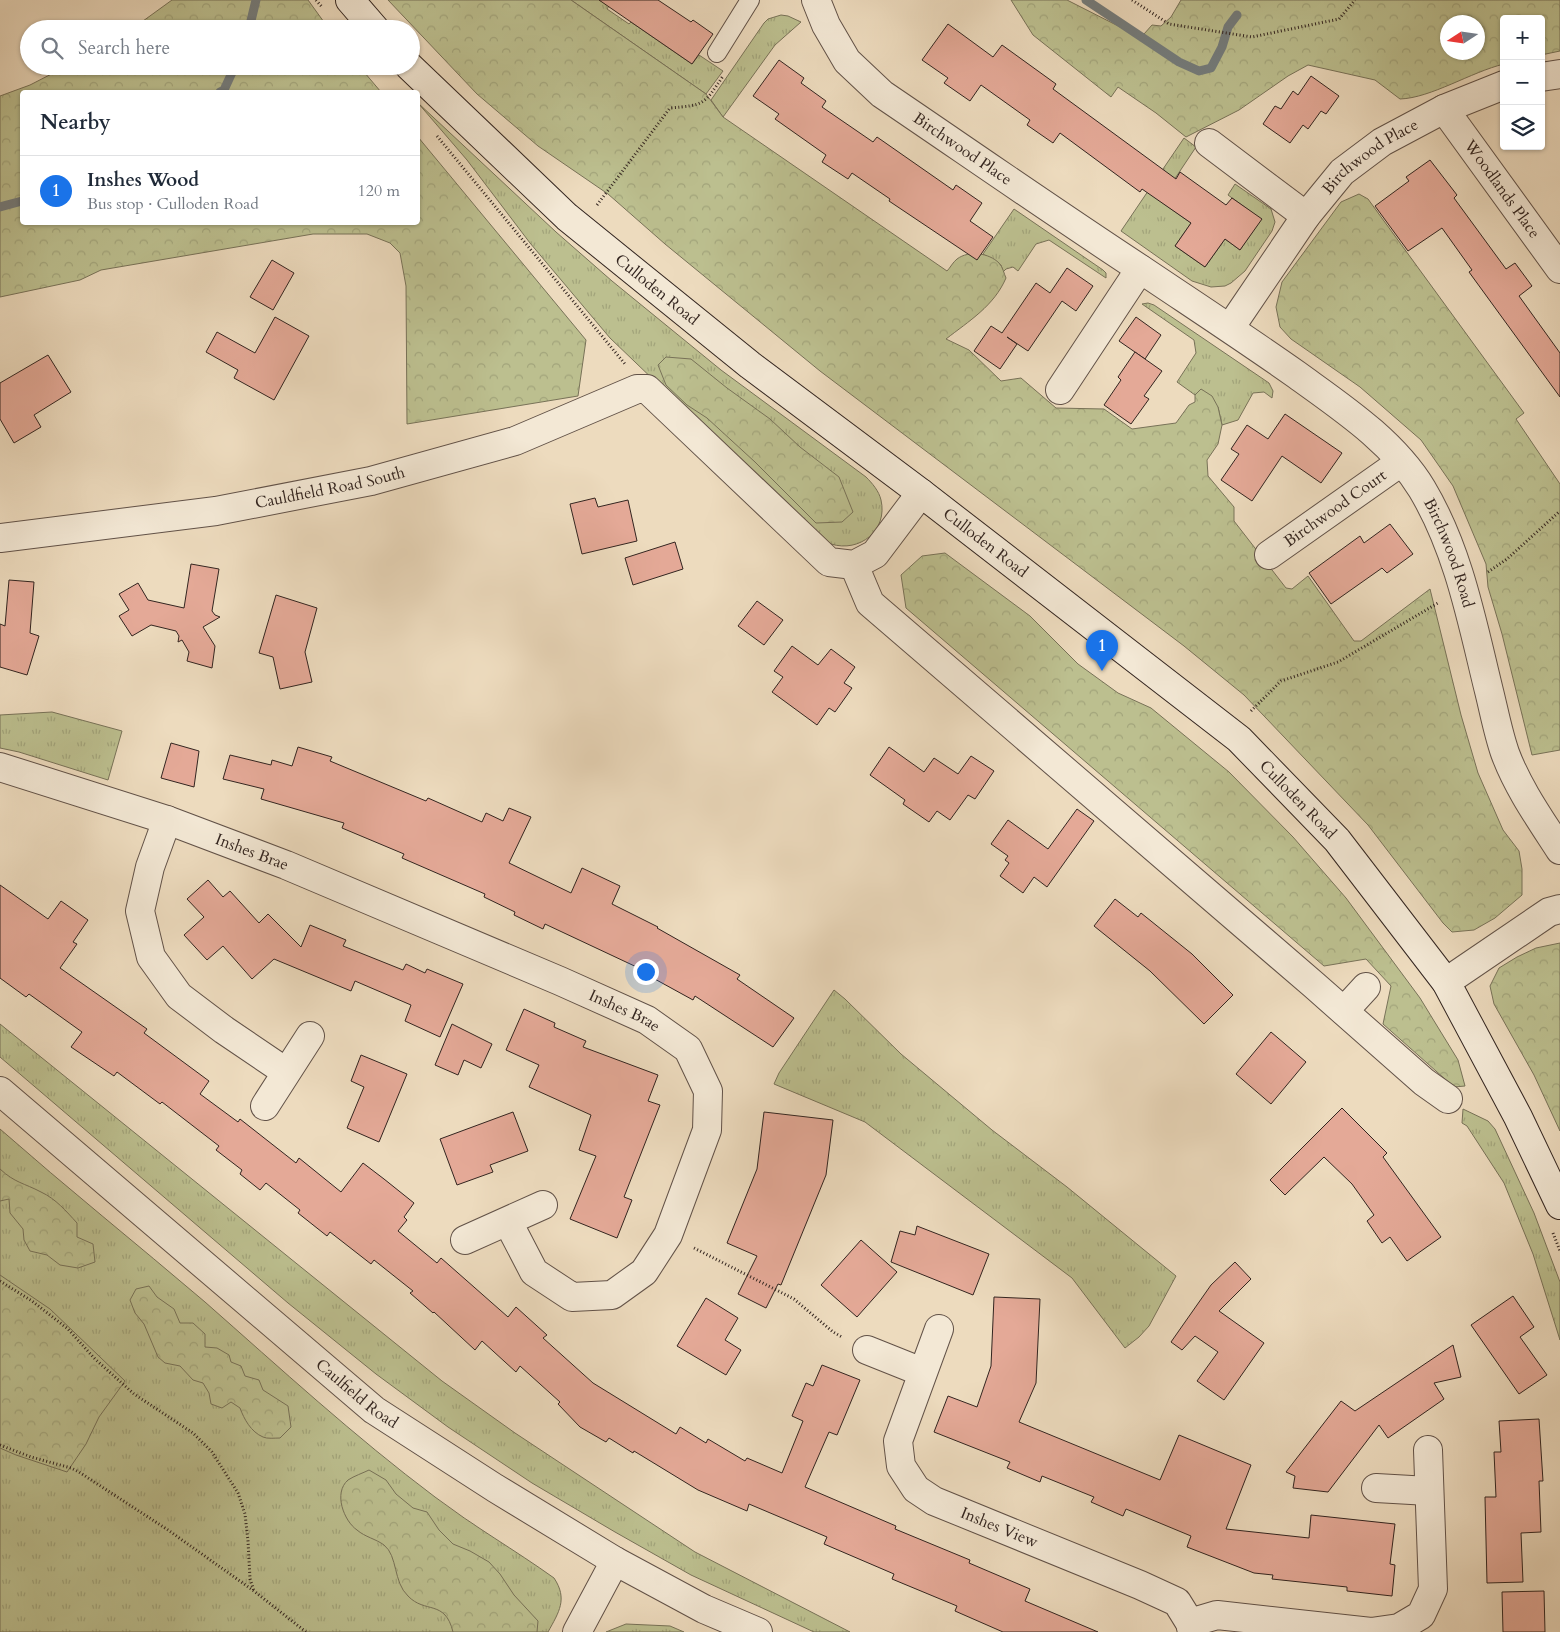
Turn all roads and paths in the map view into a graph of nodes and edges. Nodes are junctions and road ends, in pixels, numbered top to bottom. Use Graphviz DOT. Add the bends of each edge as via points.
graph roads {
  1 [pos="350,0"];
  2 [pos="750,0"];
  3 [pos="816,0"];
  4 [pos="1132,0"];
  5 [pos="1355,0"];
  6 [pos="367,20"];
  7 [pos="717,53"];
  8 [pos="1560,74"];
  9 [pos="418,75"];
  10 [pos="1545,76"];
  11 [pos="1500,87"];
  12 [pos="709,97"];
  13 [pos="1444,109"];
  14 [pos="431,128"];
  15 [pos="1209,143"];
  16 [pos="1306,216"];
  17 [pos="580,228"];
  18 [pos="1140,269"];
  19 [pos="1560,270"];
  20 [pos="1230,328"];
  21 [pos="648,389"];
  22 [pos="1060,390"];
  23 [pos="1401,462"];
  24 [pos="921,493"];
  25 [pos="1560,511"];
  26 [pos="0,538"];
  27 [pos="1270,555"];
  28 [pos="854,565"];
  29 [pos="1464,588"];
  30 [pos="1262,699"];
  31 [pos="0,768"];
  32 [pos="167,820"];
  33 [pos="1560,850"];
  34 [pos="1560,909"];
  35 [pos="1446,982"];
  36 [pos="1366,986"];
  37 [pos="1344,1011"];
  38 [pos="310,1036"];
  39 [pos="286,1072"];
  40 [pos="0,1091"];
  41 [pos="1448,1099"];
  42 [pos="264,1106"];
  43 [pos="543,1205"];
  44 [pos="1560,1205"];
  45 [pos="508,1222"];
  46 [pos="668,1235"];
  47 [pos="465,1240"];
  48 [pos="0,1281"];
  49 [pos="939,1329"];
  50 [pos="867,1350"];
  51 [pos="922,1372"];
  52 [pos="0,1445"];
  53 [pos="1428,1450"];
  54 [pos="1376,1488"];
  55 [pos="1429,1491"];
  56 [pos="615,1561"];
  57 [pos="254,1591"];
  58 [pos="1191,1628"];
  59 [pos="306,1632"];
  60 [pos="577,1632"];
  61 [pos="758,1632"];
  1 -- 6 [label="street"];
  2 -- 7 [label="lane"];
  3 -- 18 [label="street, Birchwood Place" via="847,61 882,94"];
  4 -- 5 [label="path" via="1169,24 1252,37 1339,19"];
  8 -- 10 [label="street"];
  9 -- 17 [label="street, Culloden Road"];
  11 -- 13 [label="street"];
  12 -- 17 [label="path" via="695,106 670,108"];
  13 -- 16 [label="street, Birchwood Place" via="1382,142 1342,172"];
  13 -- 19 [label="street, Woodlands Place"];
  14 -- 21 [label="path" via="614,353"];
  15 -- 16 [label="street"];
  16 -- 20 [label="street, Birchwood Place"];
  17 -- 24 [label="street, Culloden Road" via="750,366"];
  18 -- 20 [label="street, Birchwood Place"];
  18 -- 22 [label="street"];
  20 -- 23 [label="street, Birchwood Road" via="1342,407 1371,430"];
  21 -- 26 [label="street, Cauldfield Road South" via="637,389 515,440 371,481 216,511"];
  21 -- 28 [label="street" via="830,562"];
  23 -- 27 [label="street, Birchwood Court"];
  23 -- 29 [label="street, Birchwood Road" via="1436,514"];
  24 -- 28 [label="street" via="875,554"];
  24 -- 35 [label="street, Culloden Road" via="1239,739 1336,840"];
  25 -- 29 [label="path" via="1507,559"];
  28 -- 37 [label="street" via="870,603"];
  29 -- 30 [label="path" via="1338,662 1281,682"];
  29 -- 33 [label="street, Birchwood Road" via="1505,753 1527,798"];
  31 -- 32 [label="street, Inshes Brae"];
  32 -- 39 [label="street" via="150,867 140,911 151,958 179,996"];
  32 -- 46 [label="street, Inshes Brae" via="286,865 560,981 646,1020 688,1049 708,1091 707,1130"];
  34 -- 35 [label="street" via="1550,912"];
  35 -- 44 [label="street, Culloden Road" via="1518,1117"];
  36 -- 37 [label="street"];
  37 -- 41 [label="street" via="1424,1082"];
  38 -- 39 [label="street"];
  39 -- 42 [label="street"];
  40 -- 56 [label="street, Caulfield Road" via="374,1410"];
  43 -- 45 [label="street"];
  45 -- 46 [label="street, Inshes Brae" via="534,1272 572,1297 612,1296 644,1272"];
  45 -- 47 [label="street"];
  46 -- 50 [label="path" via="794,1299 834,1332"];
  48 -- 57 [label="path" via="68,1329 134,1394 193,1433 212,1452 238,1494 244,1514"];
  49 -- 51 [label="street, Inshes View"];
  50 -- 51 [label="street"];
  51 -- 58 [label="street, Inshes View" via="898,1441 901,1466 916,1489 934,1501 1177,1602"];
  52 -- 57 [label="path" via="79,1472"];
  53 -- 55 [label="street, Inshes View"];
  54 -- 55 [label="street"];
  55 -- 58 [label="street, Inshes View" via="1432,1589 1421,1615 1399,1628 1371,1632 1217,1615"];
  56 -- 60 [label="street"];
  56 -- 61 [label="street, Caulfield Road" via="704,1609"];
  57 -- 59 [label="path"];
}
